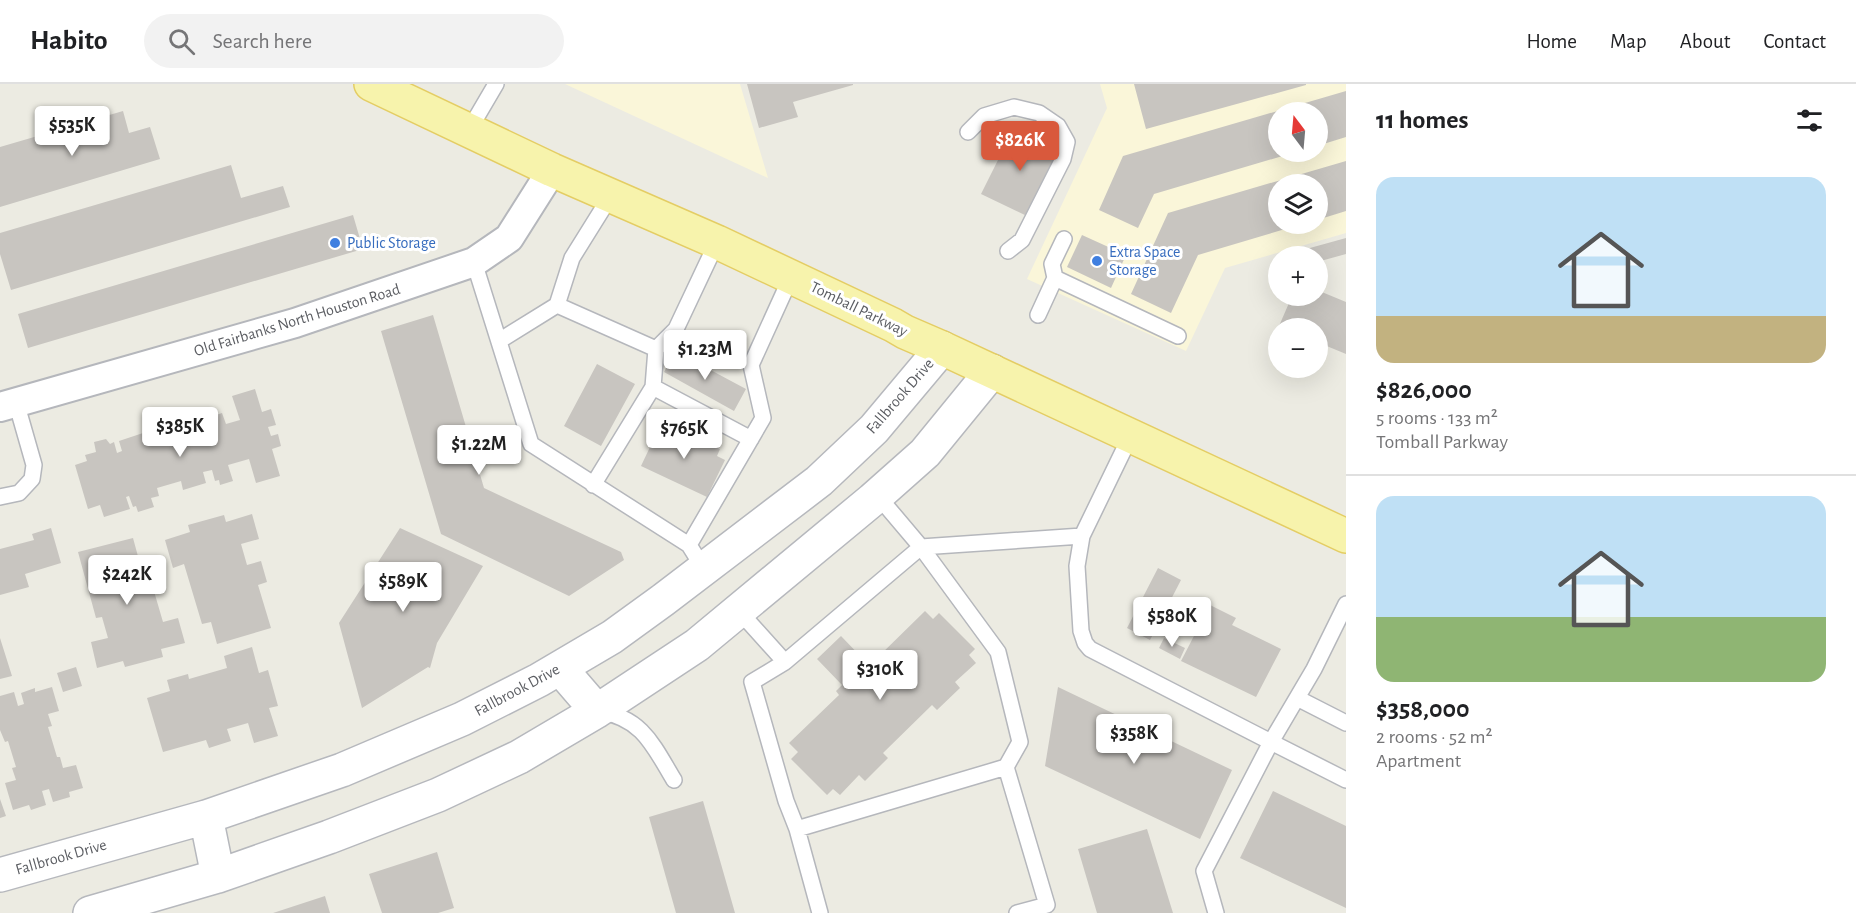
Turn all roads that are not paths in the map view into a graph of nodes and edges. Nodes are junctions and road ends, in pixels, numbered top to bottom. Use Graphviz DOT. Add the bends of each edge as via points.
graph roads {
  1 [pos="371,84"];
  2 [pos="496,84"];
  3 [pos="469,130"];
  4 [pos="968,132"];
  5 [pos="552,170"];
  6 [pos="610,197"];
  7 [pos="1064,239"];
  8 [pos="717,242"];
  9 [pos="1008,251"];
  10 [pos="474,262"];
  11 [pos="791,277"];
  12 [pos="1055,278"];
  13 [pos="557,305"];
  14 [pos="1038,315"];
  15 [pos="1178,336"];
  16 [pos="499,340"];
  17 [pos="942,348"];
  18 [pos="656,349"];
  19 [pos="992,371"];
  20 [pos="653,387"];
  21 [pos="8,404"];
  22 [pos="1130,437"];
  23 [pos="752,439"];
  24 [pos="593,485"];
  25 [pos="877,495"];
  26 [pos="0,497"];
  27 [pos="1342,530"];
  28 [pos="1082,536"];
  29 [pos="921,547"];
  30 [pos="696,557"];
  31 [pos="1346,604"];
  32 [pos="739,611"];
  33 [pos="785,662"];
  34 [pos="560,668"];
  35 [pos="1297,698"];
  36 [pos="597,711"];
  37 [pos="1346,723"];
  38 [pos="1271,742"];
  39 [pos="1006,767"];
  40 [pos="674,780"];
  41 [pos="1346,780"];
  42 [pos="206,817"];
  43 [pos="797,830"];
  44 [pos="0,875"];
  45 [pos="218,876"];
  46 [pos="90,913"];
  47 [pos="820,913"];
  48 [pos="1017,913"];
  49 [pos="1216,913"];
  1 -- 3 [label="main road, Tomball Parkway"];
  2 -- 3 [label="lane"];
  3 -- 5 [label="main road, Tomball Parkway"];
  4 -- 9 [label="lane" via="984,116 1014,107 1039,113 1058,126 1067,142 1063,159 1022,240"];
  5 -- 6 [label="main road, Tomball Parkway"];
  5 -- 10 [label="street, Old Fairbanks North Houston Road" via="509,238"];
  6 -- 8 [label="main road, Tomball Parkway"];
  6 -- 13 [label="lane" via="572,258"];
  7 -- 12 [label="lane" via="1052,264"];
  8 -- 11 [label="main road, Tomball Parkway"];
  8 -- 18 [label="lane" via="676,328"];
  10 -- 16 [label="lane"];
  10 -- 21 [label="street, Old Fairbanks North Houston Road" via="295,323"];
  11 -- 17 [label="main road, Tomball Parkway"];
  11 -- 23 [label="lane" via="751,365 764,418"];
  12 -- 14 [label="lane"];
  12 -- 15 [label="lane"];
  13 -- 16 [label="lane"];
  13 -- 18 [label="lane"];
  16 -- 24 [label="lane" via="531,444"];
  17 -- 19 [label="main road, Tomball Parkway"];
  17 -- 30 [label="main road, Fallbrook Drive" via="874,429 827,473"];
  18 -- 20 [label="lane"];
  19 -- 22 [label="main road, Tomball Parkway"];
  19 -- 25 [label="main road" via="925,453"];
  20 -- 23 [label="lane"];
  20 -- 24 [label="lane"];
  21 -- 26 [label="lane" via="34,465 32,479 19,493"];
  22 -- 27 [label="main road, Tomball Parkway"];
  22 -- 28 [label="lane"];
  23 -- 30 [label="lane"];
  24 -- 30 [label="lane"];
  25 -- 29 [label="lane"];
  25 -- 32 [label="main road"];
  28 -- 29 [label="lane"];
  28 -- 38 [label="lane" via="1077,566 1085,644"];
  29 -- 33 [label="lane"];
  29 -- 39 [label="lane" via="999,652 1020,742"];
  30 -- 34 [label="main road, Fallbrook Drive" via="612,637"];
  31 -- 35 [label="lane"];
  32 -- 33 [label="lane"];
  32 -- 36 [label="main road" via="697,645"];
  33 -- 43 [label="lane" via="752,682"];
  34 -- 36 [label="main road"];
  34 -- 42 [label="main road, Fallbrook Drive" via="412,741"];
  35 -- 37 [label="lane"];
  35 -- 38 [label="lane"];
  36 -- 40 [label="lane" via="628,719 649,740"];
  36 -- 45 [label="main road" via="519,757 438,795"];
  38 -- 41 [label="lane"];
  38 -- 49 [label="lane" via="1204,871"];
  39 -- 43 [label="lane"];
  39 -- 48 [label="lane" via="1047,904"];
  42 -- 44 [label="main road, Fallbrook Drive"];
  42 -- 45 [label="main road"];
  43 -- 47 [label="lane"];
  45 -- 46 [label="main road"];
}
